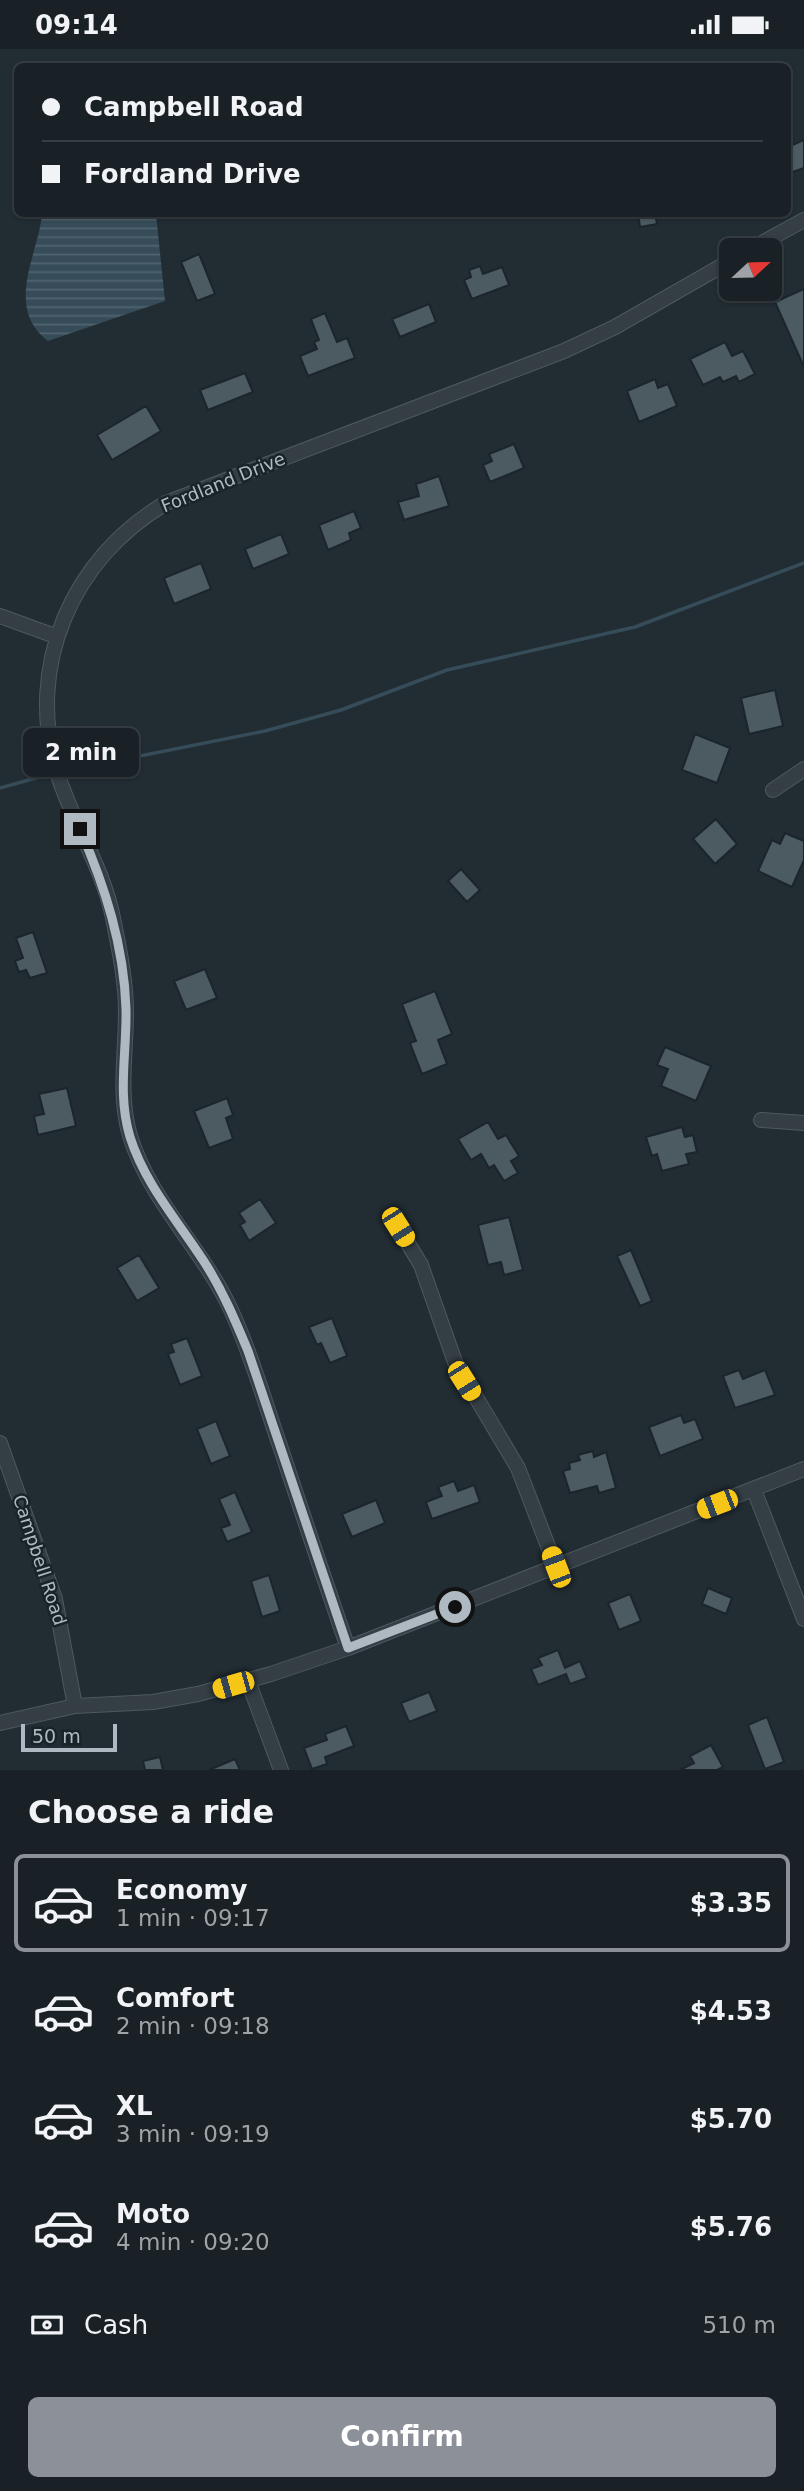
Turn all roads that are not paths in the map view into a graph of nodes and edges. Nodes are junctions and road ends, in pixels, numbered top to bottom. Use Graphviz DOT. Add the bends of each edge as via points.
graph roads {
  1 [pos="804,220"];
  2 [pos="771,238"];
  3 [pos="719,267"];
  4 [pos="0,616"];
  5 [pos="55,636"];
  6 [pos="804,769"];
  7 [pos="773,790"];
  8 [pos="761,1120"];
  9 [pos="804,1123"];
  10 [pos="398,1227"];
  11 [pos="0,1443"];
  12 [pos="804,1469"];
  13 [pos="754,1490"];
  14 [pos="556,1567"];
  15 [pos="804,1619"];
  16 [pos="348,1648"];
  17 [pos="248,1681"];
  18 [pos="75,1706"];
  19 [pos="0,1723"];
  20 [pos="281,1770"];
  1 -- 2 [label="street"];
  3 -- 5 [label="street, Fordland Drive" via="564,351 166,503 121,534 98,558 79,584"];
  4 -- 5 [label="street"];
  5 -- 16 [label="street, Fordland Drive" via="48,694 52,749 63,789 113,914 126,1008 122,1082 130,1135 150,1182 203,1260 234,1317"];
  6 -- 7 [label="street"];
  8 -- 9 [label="street"];
  10 -- 14 [label="street" via="421,1265 455,1362 518,1468"];
  11 -- 18 [label="street, Campbell Road" via="55,1599"];
  12 -- 13 [label="street"];
  13 -- 14 [label="street"];
  13 -- 15 [label="street"];
  14 -- 16 [label="street"];
  16 -- 17 [label="street"];
  17 -- 18 [label="street" via="169,1700"];
  17 -- 20 [label="street"];
  18 -- 19 [label="street"];
}
